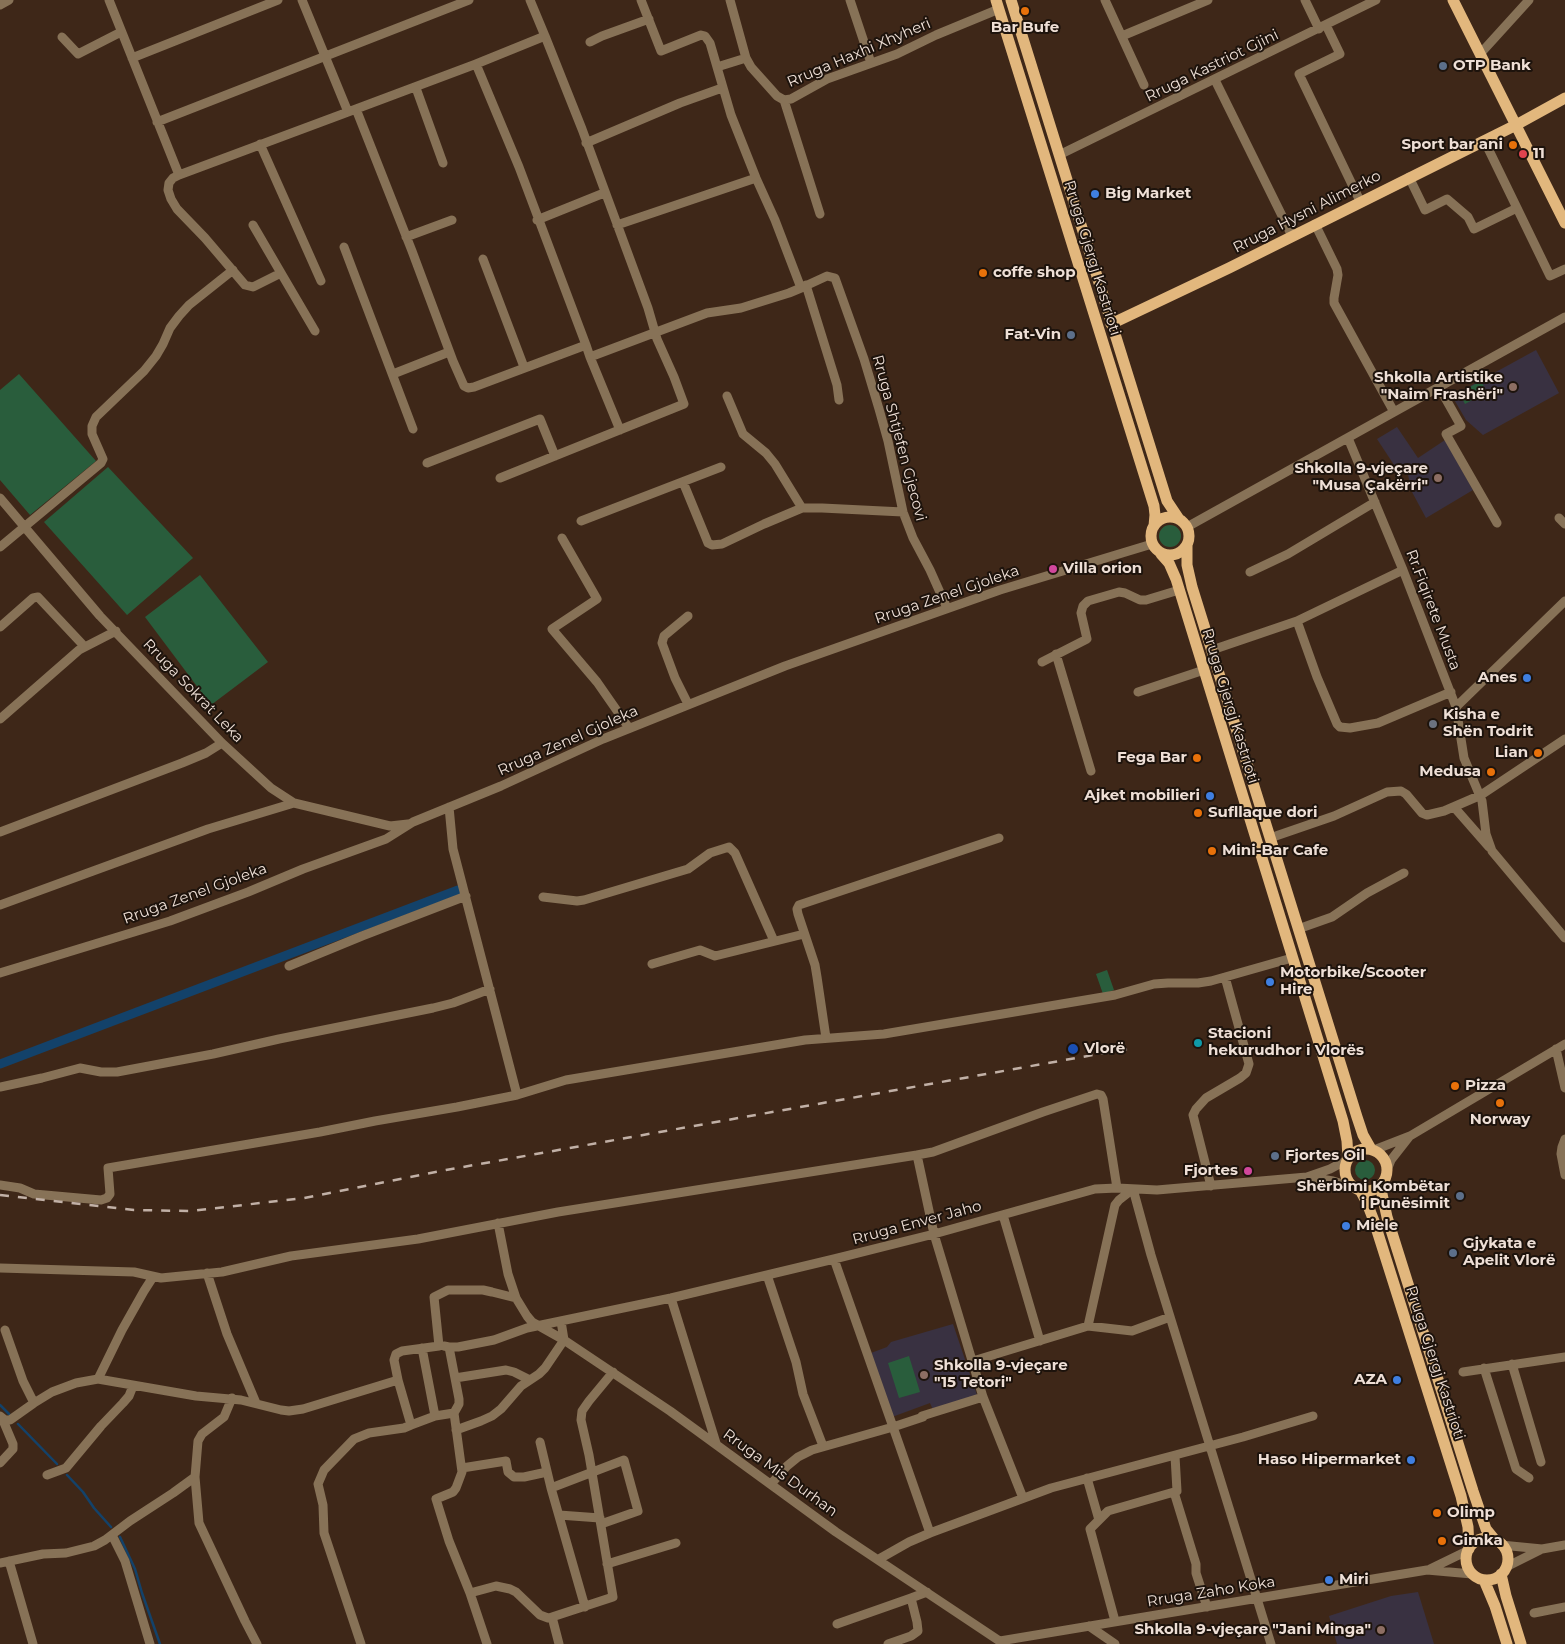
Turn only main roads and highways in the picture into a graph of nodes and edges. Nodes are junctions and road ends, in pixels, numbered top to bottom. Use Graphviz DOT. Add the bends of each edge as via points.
graph roads {
  1 [pos="1011,0"];
  2 [pos="1453,0"];
  3 [pos="997,5"];
  4 [pos="1565,98"];
  5 [pos="1516,125"];
  6 [pos="1565,223"];
  7 [pos="1111,324"];
  8 [pos="1183,523"];
  9 [pos="1154,526"];
  10 [pos="1187,546"];
  11 [pos="1161,554"];
  12 [pos="1372,1150"];
  13 [pos="1347,1159"];
  14 [pos="1380,1185"];
  15 [pos="1356,1188"];
  16 [pos="1498,1542"];
  17 [pos="1468,1550"];
  18 [pos="1503,1571"];
  19 [pos="1484,1580"];
  20 [pos="1507,1644"];
  21 [pos="1521,1644"];
  1 -- 7 [label="main road, Rruga Gjergj Kastrioti"];
  2 -- 5 [label="main road"];
  3 -- 9 [label="main road, Rruga Gjergj Kastrioti" via="1154,506"];
  4 -- 5 [label="main road, Rruga Hysni Alimerko"];
  5 -- 6 [label="main road"];
  5 -- 7 [label="main road, Rruga Hysni Alimerko"];
  7 -- 8 [label="main road, Rruga Gjergj Kastrioti" via="1167,501"];
  8 -- 9 [label="main road" via="1168,517"];
  8 -- 10 [label="main road" via="1189,539"];
  9 -- 11 [label="main road" via="1152,544"];
  10 -- 11 [label="main road" via="1175,555"];
  10 -- 12 [label="main road, Rruga Gjergj Kastrioti" via="1189,575 1357,1117"];
  11 -- 13 [label="main road, Rruga Gjergj Kastrioti" via="1173,570 1343,1121"];
  12 -- 13 [label="main road" via="1358,1150"];
  12 -- 14 [label="main road" via="1384,1160 1387,1170"];
  13 -- 15 [label="main road" via="1345,1175"];
  14 -- 15 [label="main road" via="1371,1190"];
  14 -- 16 [label="main road, Rruga Gjergj Kastrioti" via="1387,1217 1473,1492 1486,1529"];
  15 -- 17 [label="main road, Rruga Gjergj Kastrioti" via="1374,1221 1461,1496 1468,1526"];
  16 -- 17 [label="main road" via="1478,1540"];
  16 -- 18 [label="main road" via="1507,1556"];
  17 -- 19 [label="main road" via="1466,1563 1475,1577"];
  18 -- 19 [label="main road" via="1492,1580"];
  18 -- 21 [label="main road" via="1506,1596"];
  19 -- 20 [label="main road"];
}
